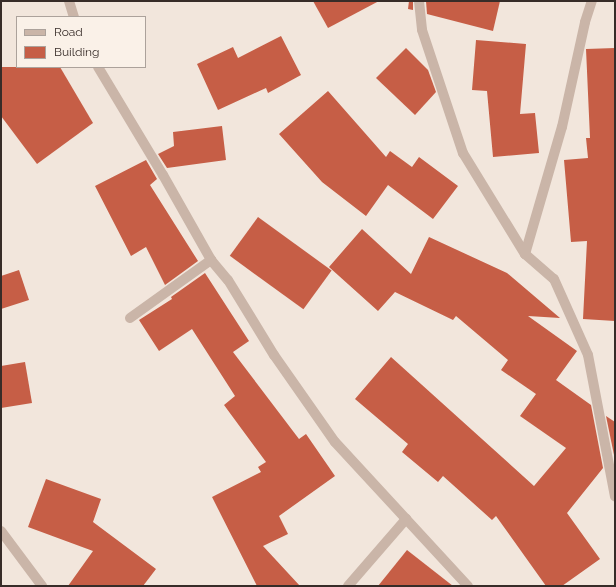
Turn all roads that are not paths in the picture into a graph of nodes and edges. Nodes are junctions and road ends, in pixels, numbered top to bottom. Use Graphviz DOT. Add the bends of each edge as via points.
graph roads {
  1 [pos="69,1"];
  2 [pos="419,1"];
  3 [pos="592,1"];
  4 [pos="74,16"];
  5 [pos="99,68"];
  6 [pos="525,254"];
  7 [pos="211,260"];
  8 [pos="130,318"];
  9 [pos="615,496"];
  10 [pos="406,519"];
  11 [pos="1,531"];
  12 [pos="42,586"];
  13 [pos="348,586"];
  14 [pos="468,586"];
  1 -- 4 [label="street"];
  2 -- 6 [label="street" via="422,30 463,153"];
  3 -- 6 [label="street" via="562,127"];
  5 -- 7 [label="street"];
  6 -- 9 [label="street" via="554,279 588,355"];
  7 -- 8 [label="street"];
  7 -- 10 [label="street" via="228,280 274,355 334,442"];
  10 -- 13 [label="street"];
  10 -- 14 [label="street"];
  11 -- 12 [label="street"];
}
